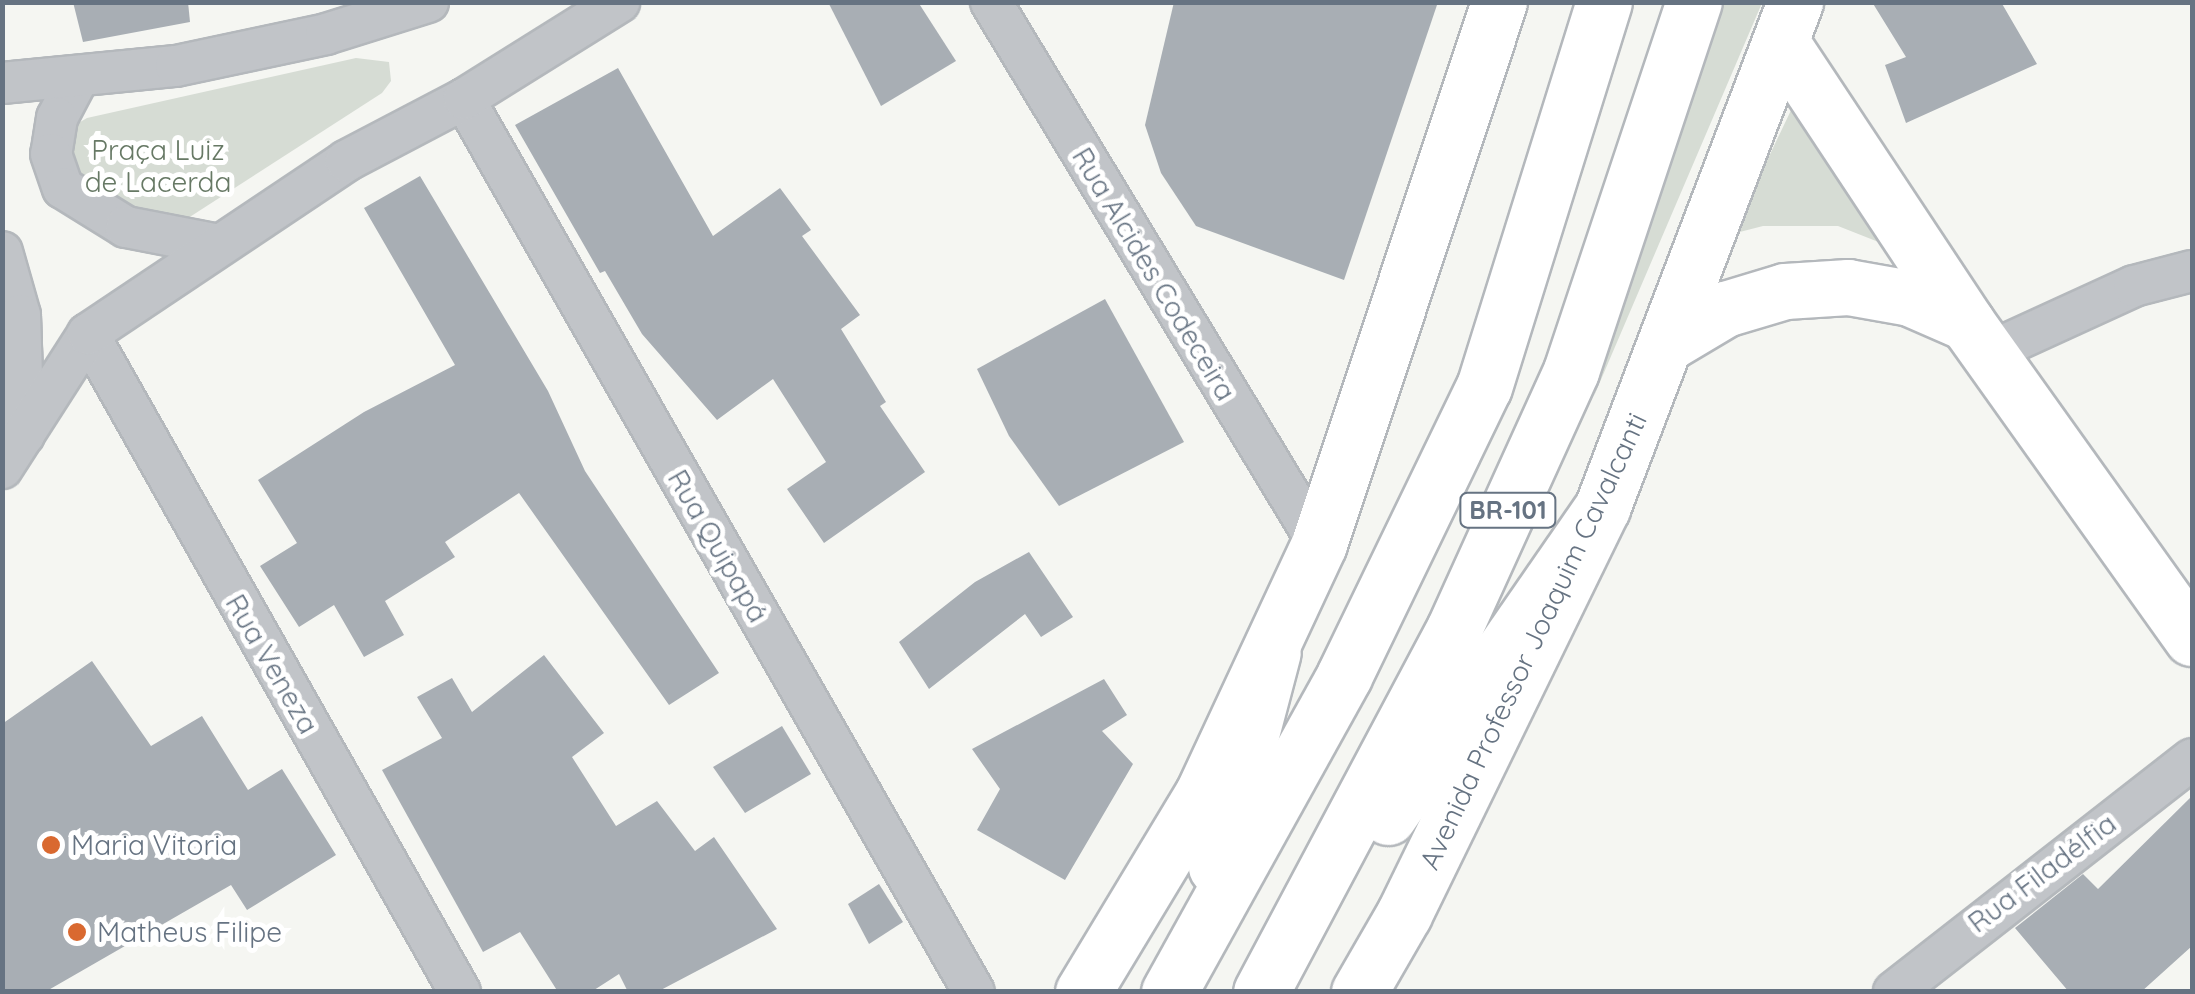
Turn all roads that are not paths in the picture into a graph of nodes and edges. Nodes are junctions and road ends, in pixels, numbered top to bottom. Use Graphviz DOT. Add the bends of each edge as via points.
graph roads {
  1 [pos="620,2"];
  2 [pos="991,2"];
  3 [pos="1498,2"];
  4 [pos="1604,2"];
  5 [pos="1694,2"];
  6 [pos="402,7"];
  7 [pos="1788,22"];
  8 [pos="76,80"];
  9 [pos="2,83"];
  10 [pos="464,99"];
  11 [pos="219,245"];
  12 [pos="2,252"];
  13 [pos="2192,272"];
  14 [pos="88,334"];
  15 [pos="1978,338"];
  16 [pos="1671,341"];
  17 [pos="13,452"];
  18 [pos="1602,508"];
  19 [pos="1319,544"];
  20 [pos="2192,638"];
  21 [pos="1273,652"];
  22 [pos="2192,759"];
  23 [pos="1181,971"];
  24 [pos="460,992"];
  25 [pos="974,992"];
  26 [pos="1083,992"];
  27 [pos="1264,992"];
  28 [pos="1359,992"];
  29 [pos="1894,992"];
  1 -- 10 [label="street"];
  2 -- 19 [label="street, Rua Alcides Codeceira"];
  3 -- 19 [label="main road"];
  4 -- 23 [label="main road, BR-101" via="1484,387 1344,676"];
  5 -- 27 [label="main road, BR-101" via="1571,371 1454,628"];
  6 -- 8 [label="street" via="176,66"];
  7 -- 15 [label="main road"];
  7 -- 16 [label="main road, Avenida Professor Joaquim Cavalcanti"];
  8 -- 9 [label="street"];
  8 -- 11 [label="street" via="51,154 63,188 126,227"];
  10 -- 11 [label="street" via="346,161"];
  10 -- 25 [label="street, Rua Quipapá"];
  11 -- 14 [label="street"];
  12 -- 17 [label="street" via="20,315"];
  13 -- 15 [label="street"];
  14 -- 17 [label="street"];
  14 -- 24 [label="street, Rua Veneza"];
  15 -- 16 [label="main road" via="1910,298 1848,287 1785,291 1725,309"];
  15 -- 20 [label="main road"];
  16 -- 18 [label="main road, Avenida Professor Joaquim Cavalcanti"];
  18 -- 27 [label="main road"];
  18 -- 28 [label="main road, Avenida Professor Joaquim Cavalcanti" via="1404,914"];
  19 -- 21 [label="main road"];
  21 -- 23 [label="main road"];
  21 -- 26 [label="main road" via="1202,794"];
  22 -- 29 [label="street, Rua Filadélfia"];
}
